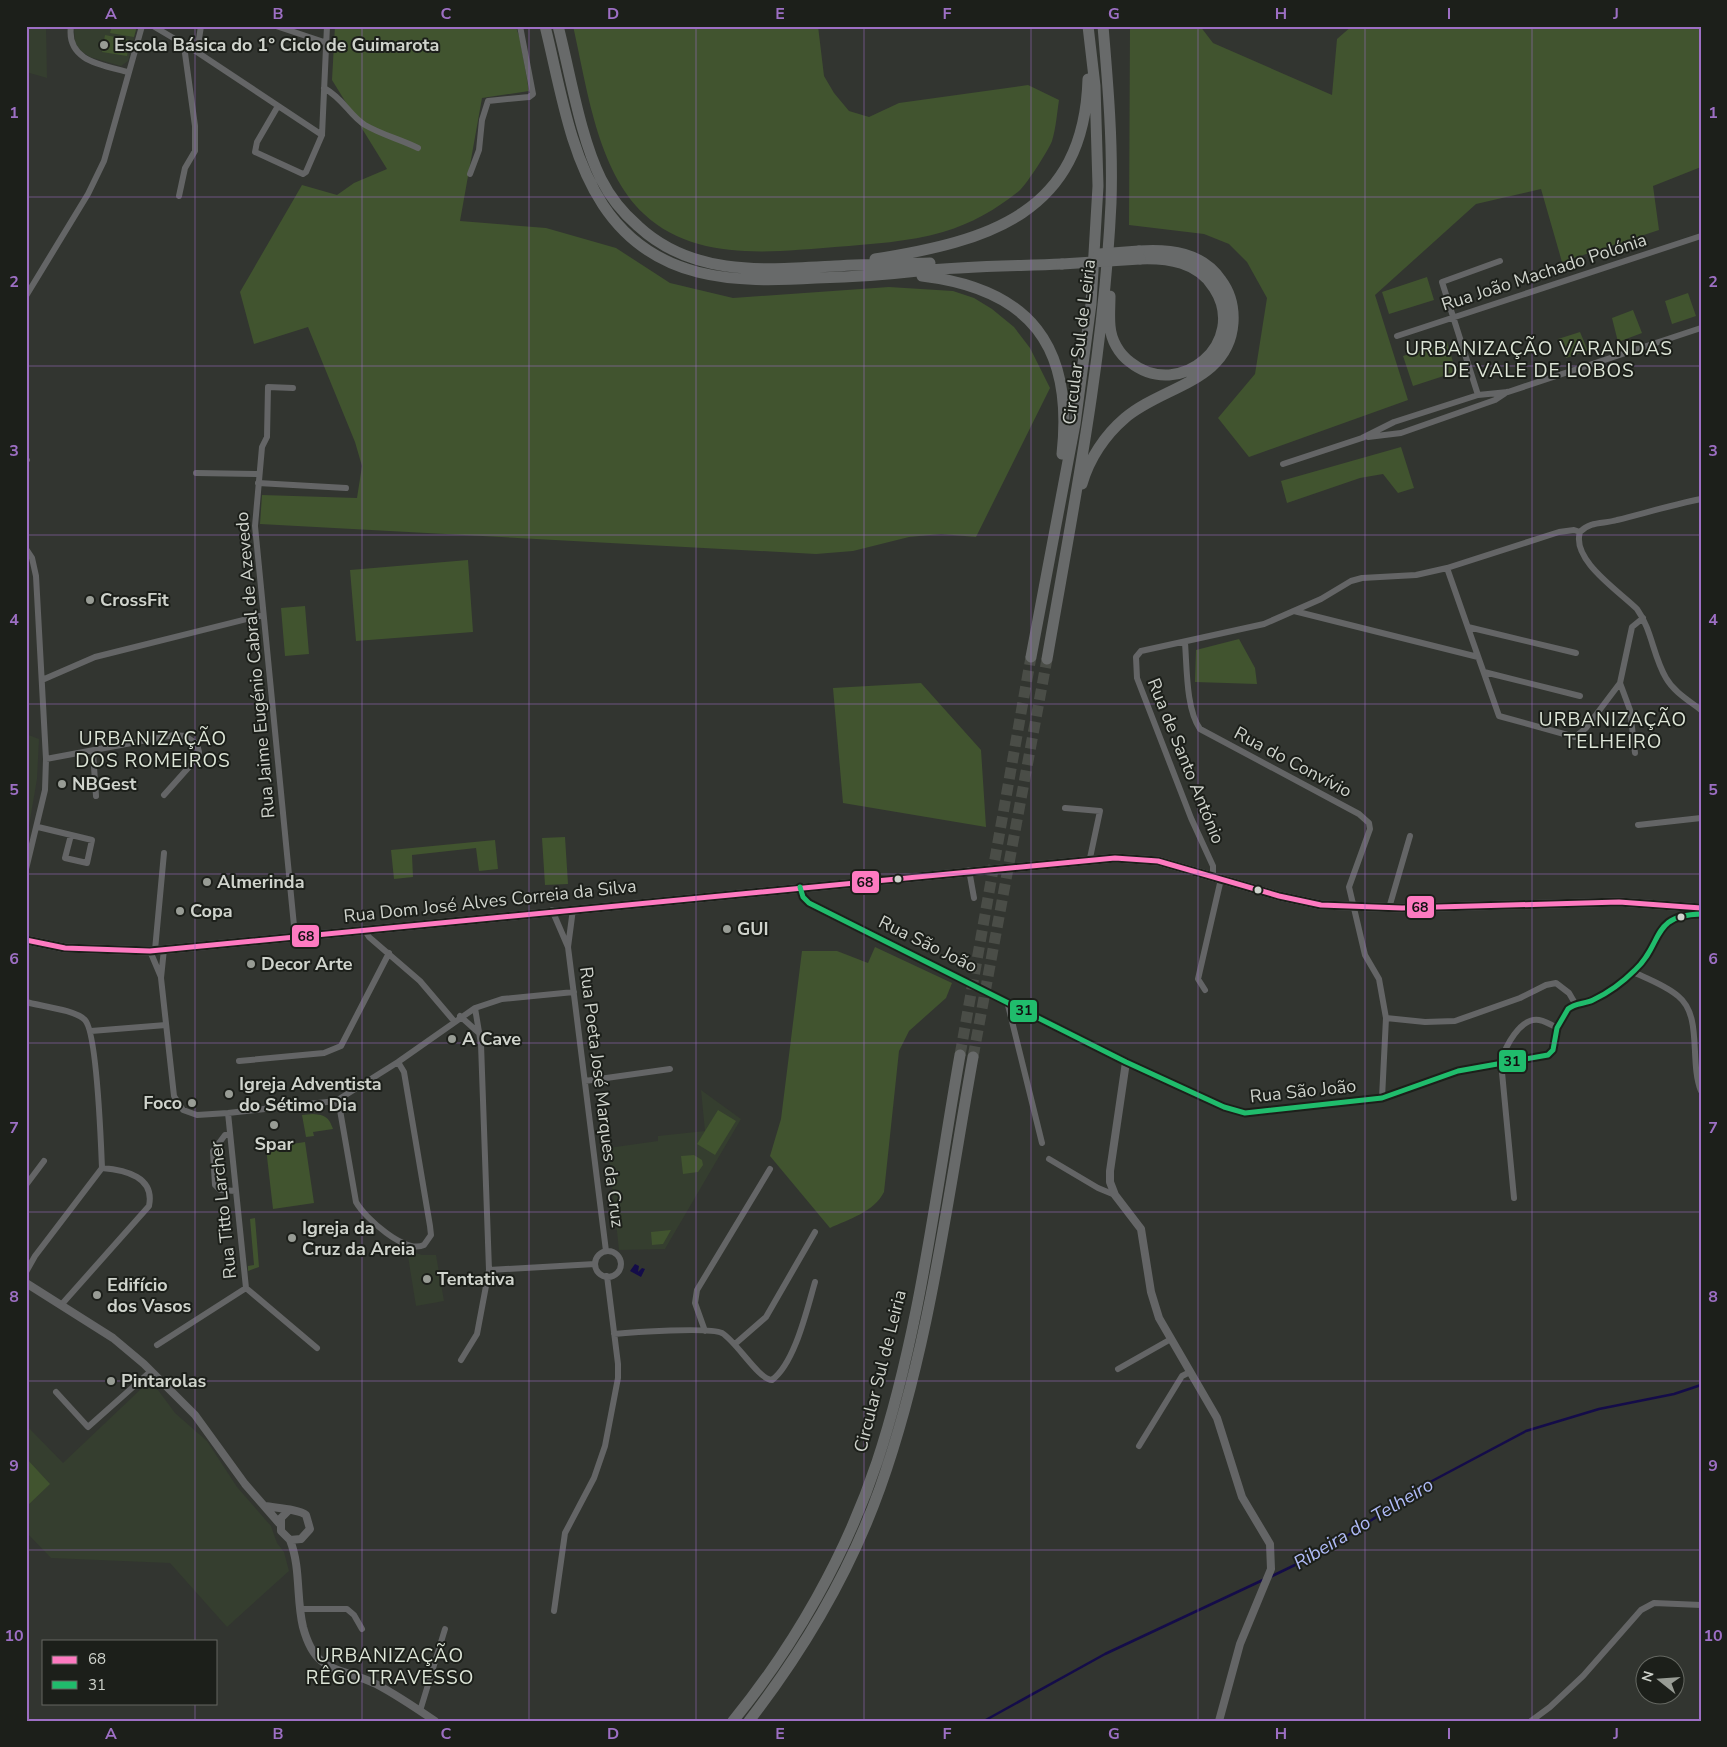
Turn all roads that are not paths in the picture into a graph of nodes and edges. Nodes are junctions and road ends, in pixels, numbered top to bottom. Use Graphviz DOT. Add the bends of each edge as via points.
graph roads {
  1 [pos="71,26"];
  2 [pos="142,26"];
  3 [pos="153,26"];
  4 [pos="201,26"];
  5 [pos="276,26"];
  6 [pos="328,26"];
  7 [pos="520,26"];
  8 [pos="545,26"];
  9 [pos="558,26"];
  10 [pos="1088,26"];
  11 [pos="1103,26"];
  12 [pos="1089,42"];
  13 [pos="326,43"];
  14 [pos="184,46"];
  15 [pos="197,52"];
  16 [pos="128,72"];
  17 [pos="324,88"];
  18 [pos="278,106"];
  19 [pos="322,135"];
  20 [pos="418,148"];
  21 [pos="470,174"];
  22 [pos="179,196"];
  23 [pos="1701,236"];
  24 [pos="1140,255"];
  25 [pos="1061,260"];
  26 [pos="1500,261"];
  27 [pos="844,265"];
  28 [pos="1107,272"];
  29 [pos="903,274"];
  30 [pos="26,296"];
  31 [pos="1452,318"];
  32 [pos="1701,328"];
  33 [pos="1397,336"];
  34 [pos="293,388"];
  35 [pos="1508,392"];
  36 [pos="1478,395"];
  37 [pos="1362,438"];
  38 [pos="1283,464"];
  39 [pos="196,473"];
  40 [pos="258,474"];
  41 [pos="258,483"];
  42 [pos="1063,487"];
  43 [pos="346,488"];
  44 [pos="1701,499"];
  45 [pos="1580,532"];
  46 [pos="1068,536"];
  47 [pos="26,549"];
  48 [pos="1447,568"];
  49 [pos="1294,611"];
  50 [pos="263,616"];
  51 [pos="1643,618"];
  52 [pos="1468,627"];
  53 [pos="1185,643"];
  54 [pos="1576,653"];
  55 [pos="1031,657"];
  56 [pos="1478,657"];
  57 [pos="1047,659"];
  58 [pos="1484,672"];
  59 [pos="42,680"];
  60 [pos="1620,683"];
  61 [pos="1580,696"];
  62 [pos="1701,710"];
  63 [pos="93,752"];
  64 [pos="1635,753"];
  65 [pos="46,759"];
  66 [pos="164,795"];
  67 [pos="96,796"];
  68 [pos="1065,808"];
  69 [pos="1701,818"];
  70 [pos="38,826"];
  71 [pos="1638,826"];
  72 [pos="70,834"];
  73 [pos="1410,836"];
  74 [pos="164,853"];
  75 [pos="1090,858"];
  76 [pos="26,869"];
  77 [pos="969,870"];
  78 [pos="1217,878"];
  79 [pos="800,887"];
  80 [pos="974,898"];
  81 [pos="1352,907"];
  82 [pos="573,908"];
  83 [pos="1389,908"];
  84 [pos="1701,908"];
  85 [pos="552,910"];
  86 [pos="1701,914"];
  87 [pos="364,929"];
  88 [pos="295,936"];
  89 [pos="26,940"];
  90 [pos="568,947"];
  91 [pos="156,950"];
  92 [pos="389,953"];
  93 [pos="1633,972"];
  94 [pos="161,978"];
  95 [pos="1205,990"];
  96 [pos="574,992"];
  97 [pos="1007,1001"];
  98 [pos="26,1002"];
  99 [pos="1576,1005"];
  100 [pos="475,1008"];
  101 [pos="1386,1018"];
  102 [pos="457,1019"];
  103 [pos="166,1025"];
  104 [pos="1557,1028"];
  105 [pos="91,1031"];
  106 [pos="480,1034"];
  107 [pos="960,1055"];
  108 [pos="973,1057"];
  109 [pos="239,1061"];
  110 [pos="398,1062"];
  111 [pos="1126,1062"];
  112 [pos="1501,1062"];
  113 [pos="670,1069"];
  114 [pos="585,1081"];
  115 [pos="1701,1091"];
  116 [pos="1382,1098"];
  117 [pos="336,1100"];
  118 [pos="228,1113"];
  119 [pos="230,1134"];
  120 [pos="1042,1143"];
  121 [pos="1049,1160"];
  122 [pos="44,1161"];
  123 [pos="102,1168"];
  124 [pos="770,1169"];
  125 [pos="26,1185"];
  126 [pos="236,1191"];
  127 [pos="1115,1195"];
  128 [pos="1514,1198"];
  129 [pos="815,1232"];
  130 [pos="606,1251"];
  131 [pos="595,1264"];
  132 [pos="489,1270"];
  133 [pos="26,1272"];
  134 [pos="607,1276"];
  135 [pos="815,1282"];
  136 [pos="26,1283"];
  137 [pos="246,1288"];
  138 [pos="62,1304"];
  139 [pos="705,1331"];
  140 [pos="614,1334"];
  141 [pos="1171,1339"];
  142 [pos="736,1344"];
  143 [pos="157,1345"];
  144 [pos="316,1348"];
  145 [pos="461,1360"];
  146 [pos="151,1370"];
  147 [pos="1118,1370"];
  148 [pos="1190,1372"];
  149 [pos="56,1392"];
  150 [pos="1139,1446"];
  151 [pos="265,1506"];
  152 [pos="288,1511"];
  153 [pos="279,1523"];
  154 [pos="300,1539"];
  155 [pos="290,1540"];
  156 [pos="296,1556"];
  157 [pos="1701,1605"];
  158 [pos="300,1608"];
  159 [pos="554,1611"];
  160 [pos="362,1629"];
  161 [pos="445,1629"];
  162 [pos="420,1711"];
  163 [pos="435,1721"];
  164 [pos="733,1721"];
  165 [pos="749,1721"];
  166 [pos="1219,1721"];
  167 [pos="1531,1721"];
  1 -- 16 [label="street" via="71,42 83,58"];
  2 -- 16 [label="street"];
  3 -- 14 [label="street"];
  4 -- 15 [label="street"];
  5 -- 13 [label="street"];
  6 -- 13 [label="street"];
  7 -- 21 [label="street" via="533,94 488,101 479,150"];
  8 -- 29 [label="highway" via="573,137 585,171 610,214 646,248 678,266 724,279 768,281"];
  9 -- 27 [label="highway" via="594,164 612,198 647,234 689,258 726,267 782,269"];
  10 -- 12 [label="highway, Circular Sul de Leiria"];
  11 -- 28 [label="highway, Circular Sul de Leiria" via="1110,134"];
  12 -- 27 [label="highway" via="1087,99 1081,131 1064,169 1039,201 1007,224 964,241"];
  12 -- 42 [label="highway, Circular Sul de Leiria" via="1097,127 1095,262 1086,350"];
  13 -- 17 [label="street"];
  14 -- 15 [label="street"];
  14 -- 22 [label="street" via="195,126 195,151 187,164"];
  15 -- 18 [label="street"];
  16 -- 30 [label="street" via="102,167"];
  17 -- 19 [label="street"];
  17 -- 20 [label="street" via="340,98 365,125"];
  18 -- 19 [label="street"];
  18 -- 19 [label="street" via="254,148 258,155 303,174"];
  23 -- 31 [label="street, Rua João Machado Polónia"];
  24 -- 25 [label="highway, bridge"];
  24 -- 28 [label="highway" via="1194,268 1208,280 1220,299 1224,324 1220,338 1212,353 1186,372 1169,375 1150,373 1121,354 1110,327"];
  24 -- 46 [label="highway" via="1181,253 1209,266 1228,292 1233,328 1226,350 1208,370 1138,409 1109,434 1087,470"];
  25 -- 27 [label="highway"];
  25 -- 29 [label="highway"];
  26 -- 31 [label="street" via="1442,282"];
  28 -- 46 [label="highway, Circular Sul de Leiria"];
  29 -- 42 [label="highway" via="948,279 980,288 1009,303 1036,328 1056,360 1064,392 1065,421 1059,479"];
  31 -- 33 [label="street, Rua João Machado Polónia"];
  31 -- 36 [label="street"];
  32 -- 35 [label="street"];
  34 -- 40 [label="street, Rua Jaime Eugénio Cabral de Azevedo" via="268,387 268,437 262,447"];
  35 -- 36 [label="street"];
  35 -- 37 [label="street" via="1496,400 1401,433"];
  36 -- 37 [label="street" via="1394,422"];
  37 -- 38 [label="street"];
  39 -- 40 [label="street"];
  40 -- 41 [label="street, Rua Jaime Eugénio Cabral de Azevedo"];
  41 -- 43 [label="street"];
  41 -- 50 [label="street, Rua Jaime Eugénio Cabral de Azevedo" via="255,526"];
  42 -- 55 [label="highway, Circular Sul de Leiria"];
  44 -- 45 [label="street" via="1595,523"];
  45 -- 48 [label="street" via="1559,532"];
  45 -- 51 [label="street" via="1578,542 1594,570"];
  46 -- 57 [label="highway, Circular Sul de Leiria"];
  47 -- 59 [label="street" via="32,558 36,576"];
  48 -- 49 [label="street" via="1416,575 1351,581"];
  48 -- 52 [label="street"];
  49 -- 53 [label="street" via="1264,624"];
  49 -- 56 [label="street"];
  50 -- 59 [label="street" via="95,658"];
  50 -- 88 [label="street, Rua Jaime Eugénio Cabral de Azevedo"];
  51 -- 60 [label="street" via="1632,627"];
  51 -- 62 [label="street" via="1666,679 1679,694"];
  52 -- 54 [label="street"];
  52 -- 56 [label="street"];
  53 -- 78 [label="street, Rua de Santo António" via="1146,648 1136,657 1137,678"];
  53 -- 81 [label="street, Rua do Convívio" via="1191,708 1200,729 1359,814 1369,823 1349,887"];
  56 -- 58 [label="street"];
  58 -- 60 [label="street" via="1499,716 1568,737 1574,737 1586,728"];
  58 -- 61 [label="street"];
  59 -- 65 [label="street"];
  60 -- 64 [label="street" via="1630,710"];
  63 -- 65 [label="street"];
  63 -- 66 [label="street" via="174,735 186,736 197,744 197,758"];
  63 -- 67 [label="street"];
  65 -- 70 [label="street" via="45,790"];
  68 -- 75 [label="street" via="1100,810"];
  69 -- 71 [label="street"];
  70 -- 72 [label="street"];
  70 -- 76 [label="street"];
  72 -- 72 [label="street" via="92,840 87,863 65,858"];
  73 -- 83 [label="street"];
  74 -- 91 [label="street"];
  75 -- 77 [label="main road, Rua Dom José Alves Correia da Silva"];
  75 -- 78 [label="main road, Rua Dom José Alves Correia da Silva" via="1144,859"];
  77 -- 79 [label="main road, Rua Dom José Alves Correia da Silva"];
  77 -- 80 [label="street"];
  78 -- 81 [label="main road, Rua Dom José Alves Correia da Silva" via="1293,900"];
  78 -- 95 [label="street" via="1198,979"];
  79 -- 82 [label="main road, Rua Dom José Alves Correia da Silva"];
  79 -- 97 [label="street, Rua São João" via="803,897 809,902"];
  81 -- 83 [label="main road, Rua Dom José Alves Correia da Silva"];
  81 -- 101 [label="street" via="1365,955 1379,979"];
  82 -- 85 [label="main road, Rua Dom José Alves Correia da Silva"];
  82 -- 90 [label="street, Rua Poeta José Marques da Cruz"];
  83 -- 84 [label="main road, Rua Dom José Alves Correia da Silva" via="1619,902"];
  85 -- 87 [label="main road, Rua Dom José Alves Correia da Silva"];
  85 -- 90 [label="street, Rua Poeta José Marques da Cruz"];
  86 -- 93 [label="street, Rua São João" via="1681,915 1670,920"];
  87 -- 88 [label="main road, Rua Dom José Alves Correia da Silva"];
  87 -- 92 [label="street"];
  88 -- 91 [label="main road, Rua Dom José Alves Correia da Silva"];
  89 -- 91 [label="main road, Rua Dom José Alves Correia da Silva" via="65,948"];
  90 -- 96 [label="street, Rua Poeta José Marques da Cruz"];
  91 -- 94 [label="street"];
  91 -- 94 [label="street"];
  92 -- 102 [label="street"];
  92 -- 109 [label="street" via="341,1046 324,1053"];
  93 -- 99 [label="street, Rua São João" via="1593,1000"];
  93 -- 115 [label="street" via="1678,996 1689,1011 1694,1025 1696,1077"];
  94 -- 103 [label="street"];
  96 -- 100 [label="street" via="496,1000"];
  96 -- 114 [label="street, Rua Poeta José Marques da Cruz"];
  97 -- 111 [label="street, Rua São João"];
  97 -- 120 [label="street"];
  98 -- 105 [label="street" via="80,1016"];
  99 -- 101 [label="street" via="1569,993 1556,983 1455,1021"];
  99 -- 104 [label="street, Rua São João" via="1568,1009"];
  100 -- 102 [label="street"];
  100 -- 106 [label="street"];
  101 -- 116 [label="street"];
  102 -- 106 [label="street"];
  102 -- 110 [label="street"];
  103 -- 105 [label="street"];
  103 -- 118 [label="street" via="178,1106 191,1114"];
  104 -- 112 [label="street, Rua São João" via="1554,1050 1548,1055"];
  104 -- 112 [label="street" via="1541,1020 1525,1024 1505,1049"];
  105 -- 123 [label="street"];
  106 -- 132 [label="street"];
  107 -- 164 [label="highway, Circular Sul de Leiria" via="924,1261 892,1412 874,1470 841,1552 787,1647"];
  108 -- 165 [label="highway, Circular Sul de Leiria" via="918,1353 894,1446 873,1507 844,1570 797,1654"];
  110 -- 117 [label="street"];
  110 -- 117 [label="street" via="404,1072 430,1226 428,1242 421,1247 409,1245 390,1234 362,1212 356,1202"];
  111 -- 116 [label="street, Rua São João" via="1245,1113"];
  111 -- 127 [label="street" via="1110,1171"];
  112 -- 116 [label="street, Rua São João" via="1458,1071"];
  112 -- 128 [label="street"];
  113 -- 114 [label="street"];
  114 -- 130 [label="street, Rua Poeta José Marques da Cruz"];
  117 -- 118 [label="street"];
  118 -- 119 [label="street, Rua Titto Larcher"];
  119 -- 126 [label="street, Rua Titto Larcher"];
  119 -- 126 [label="street" via="225,1135 213,1151 215,1184 220,1190"];
  121 -- 127 [label="street"];
  122 -- 125 [label="street"];
  123 -- 133 [label="street"];
  123 -- 138 [label="street" via="127,1172 142,1179 149,1190 149,1206"];
  124 -- 139 [label="street" via="697,1290 695,1303"];
  126 -- 137 [label="street, Rua Titto Larcher"];
  127 -- 141 [label="street" via="1141,1229 1154,1303"];
  129 -- 142 [label="street" via="766,1317"];
  130 -- 131 [label="street" via="600,1254"];
  130 -- 134 [label="street" via="618,1255 620,1263 618,1271"];
  131 -- 132 [label="street"];
  131 -- 134 [label="street" via="600,1274"];
  132 -- 145 [label="street" via="477,1334"];
  134 -- 140 [label="street"];
  135 -- 142 [label="street" via="798,1338 772,1380"];
  136 -- 138 [label="street"];
  137 -- 143 [label="street, Rua Titto Larcher"];
  137 -- 144 [label="street"];
  138 -- 146 [label="street" via="113,1338"];
  139 -- 140 [label="street" via="648,1330"];
  139 -- 142 [label="street" via="722,1333"];
  140 -- 159 [label="street" via="618,1378 605,1446 594,1478 565,1533"];
  141 -- 147 [label="street"];
  141 -- 148 [label="street"];
  146 -- 149 [label="street" via="88,1427"];
  146 -- 151 [label="street" via="195,1416"];
  148 -- 150 [label="street" via="1182,1376"];
  148 -- 166 [label="street" via="1219,1423 1237,1485 1268,1540 1272,1554 1271,1569 1240,1644"];
  151 -- 152 [label="street"];
  151 -- 153 [label="street"];
  152 -- 153 [label="street"];
  152 -- 154 [label="street" via="303,1512 309,1519 310,1529"];
  153 -- 155 [label="street" via="281,1531"];
  154 -- 155 [label="street"];
  154 -- 156 [label="street"];
  155 -- 156 [label="street"];
  156 -- 158 [label="street"];
  157 -- 167 [label="street" via="1654,1603 1641,1610 1583,1676"];
  158 -- 160 [label="street" via="347,1609"];
  158 -- 162 [label="street" via="307,1639 323,1664 373,1683"];
  161 -- 162 [label="street"];
  162 -- 163 [label="street"];
}
